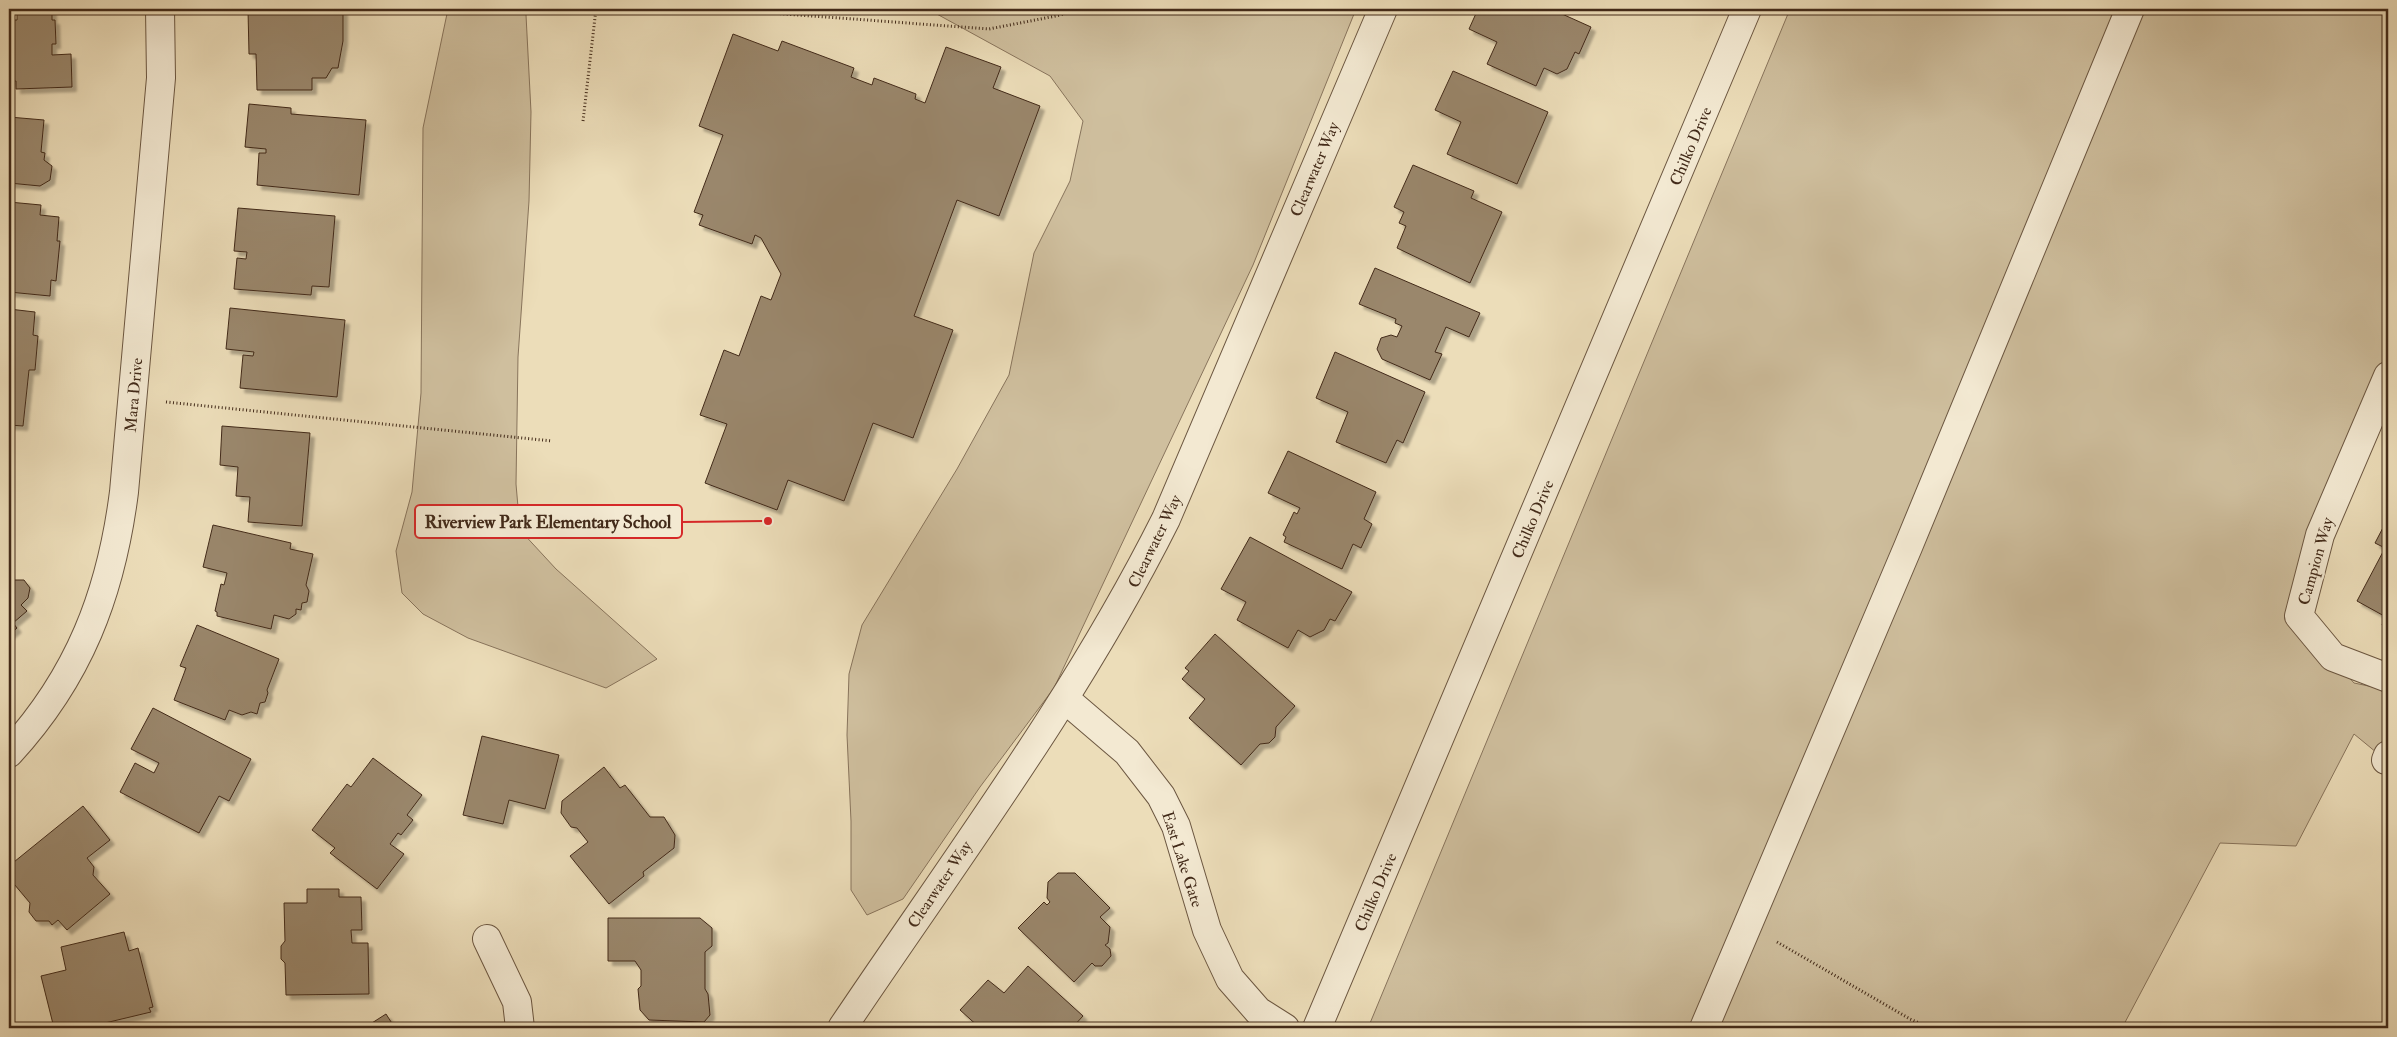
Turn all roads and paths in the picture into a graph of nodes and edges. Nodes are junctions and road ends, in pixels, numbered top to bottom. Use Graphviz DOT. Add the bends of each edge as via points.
graph roads {
  1 [pos="160,9"];
  2 [pos="596,9"];
  3 [pos="717,9"];
  4 [pos="1070,9"];
  5 [pos="1383,9"];
  6 [pos="1747,9"];
  7 [pos="2130,9"];
  8 [pos="583,121"];
  9 [pos="2388,376"];
  10 [pos="161,401"];
  11 [pos="552,441"];
  12 [pos="2388,678"];
  13 [pos="1065,698"];
  14 [pos="9,753"];
  15 [pos="1748,926"];
  16 [pos="487,939"];
  17 [pos="520,1028"];
  18 [pos="842,1028"];
  19 [pos="1285,1028"];
  20 [pos="1317,1028"];
  21 [pos="1704,1028"];
  22 [pos="1931,1028"];
  1 -- 14 [label="street, Mara Drive" via="161,78 124,492 115,546 98,606 69,674"];
  2 -- 8 [label="path"];
  3 -- 4 [label="path" via="989,29 1061,15"];
  5 -- 13 [label="street, Clearwater Way" via="1166,519 1132,588"];
  6 -- 20 [label="street, Chilko Drive"];
  7 -- 15 [label="street"];
  9 -- 12 [label="street, Campion Way" via="2320,535 2299,616 2333,657"];
  10 -- 11 [label="path"];
  13 -- 18 [label="street, Clearwater Way"];
  13 -- 19 [label="street, East Lake Gate" via="1127,752 1161,796 1176,826 1204,922 1230,979 1258,1011"];
  15 -- 21 [label="street"];
  15 -- 22 [label="path"];
  16 -- 17 [label="street" via="517,1002"];
}
